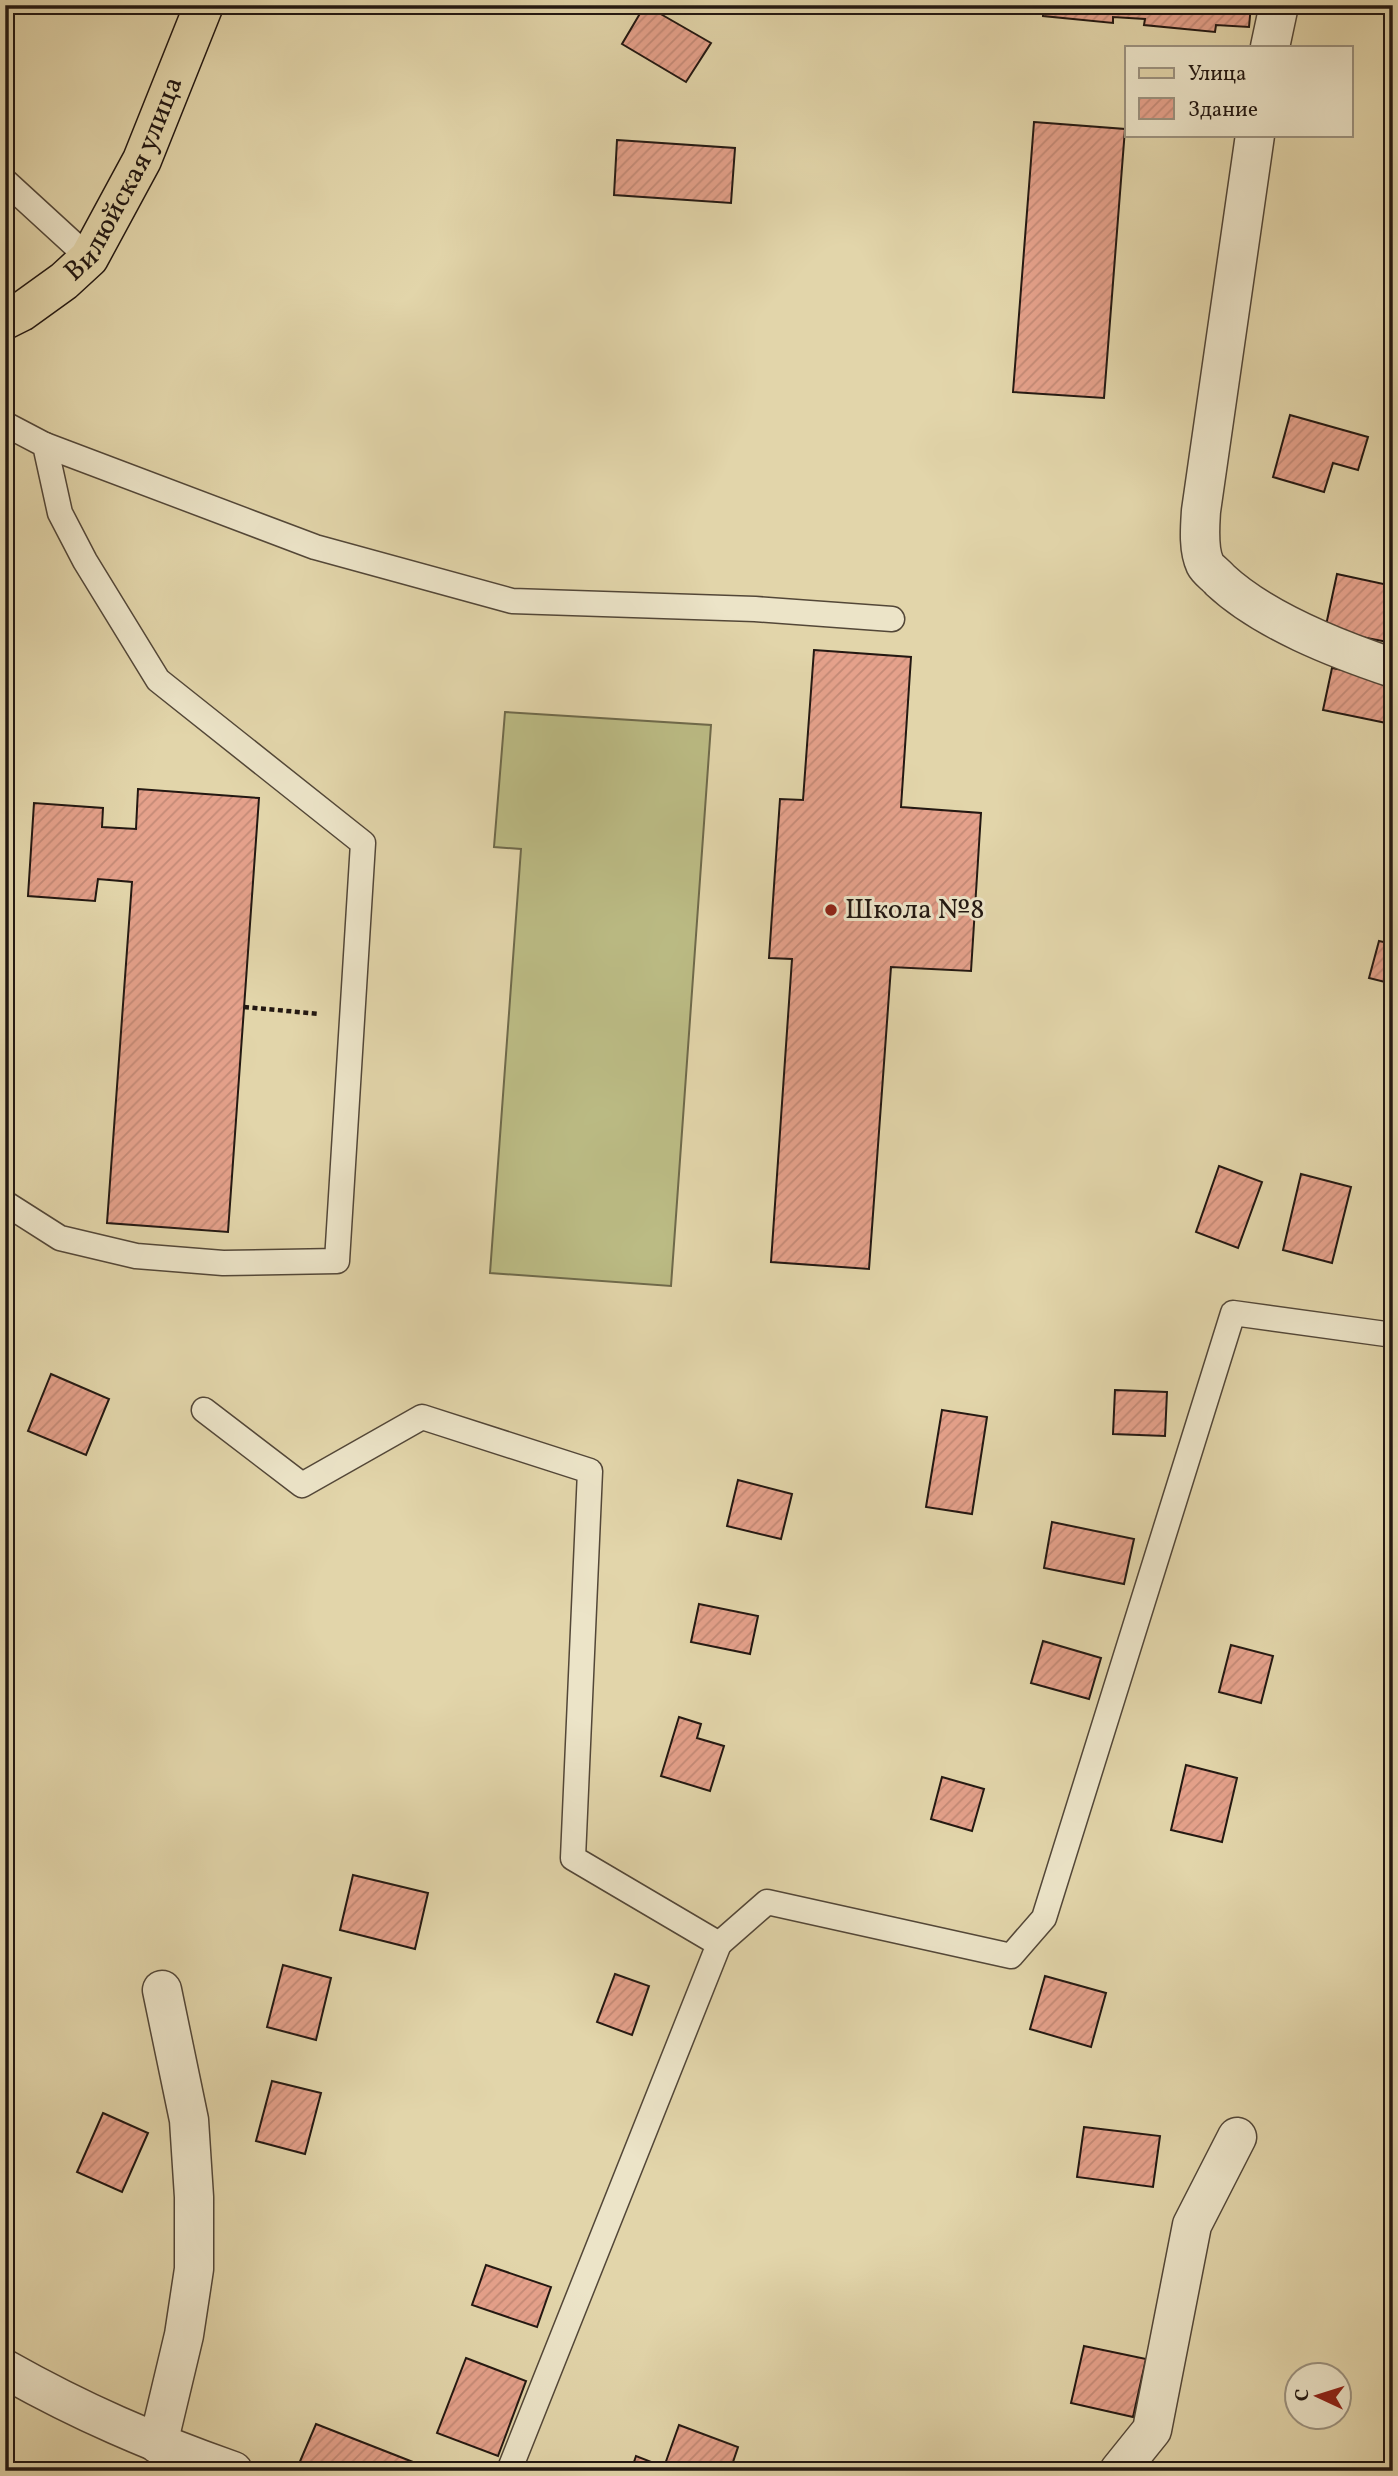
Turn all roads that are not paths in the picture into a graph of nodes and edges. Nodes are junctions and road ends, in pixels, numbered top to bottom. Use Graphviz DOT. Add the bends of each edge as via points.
graph roads {
  1 [pos="204,5"];
  2 [pos="1279,5"];
  3 [pos="1270,46"];
  4 [pos="1255,136"];
  5 [pos="5,181"];
  6 [pos="89,258"];
  7 [pos="5,320"];
  8 [pos="5,424"];
  9 [pos="45,445"];
  10 [pos="892,619"];
  11 [pos="1393,667"];
  12 [pos="5,1203"];
  13 [pos="1393,1335"];
  14 [pos="204,1410"];
  15 [pos="719,1944"];
  16 [pos="162,1990"];
  17 [pos="1237,2137"];
  18 [pos="5,2369"];
  19 [pos="158,2444"];
  20 [pos="233,2471"];
  21 [pos="509,2471"];
  22 [pos="1119,2471"];
  1 -- 6 [label="main road, Вилюйская улица" via="142,160"];
  2 -- 3 [label="street"];
  4 -- 11 [label="street" via="1202,511 1205,565 1258,607 1319,641"];
  5 -- 6 [label="lane"];
  6 -- 7 [label="main road, Вилюйская улица" via="64,281"];
  8 -- 9 [label="lane"];
  9 -- 10 [label="lane" via="315,547 512,601 755,609"];
  9 -- 12 [label="lane" via="60,513 158,680 363,843 337,1261 223,1264 136,1256 60,1238"];
  13 -- 15 [label="lane" via="1233,1314 1044,1918 1011,1956 767,1902"];
  14 -- 15 [label="lane" via="302,1485 422,1417 590,1471 573,1858"];
  15 -- 21 [label="lane"];
  16 -- 19 [label="street" via="189,2120 194,2269 184,2335"];
  17 -- 22 [label="street" via="1192,2225 1152,2430"];
  18 -- 19 [label="street" via="64,2402"];
  19 -- 20 [label="street"];
}
